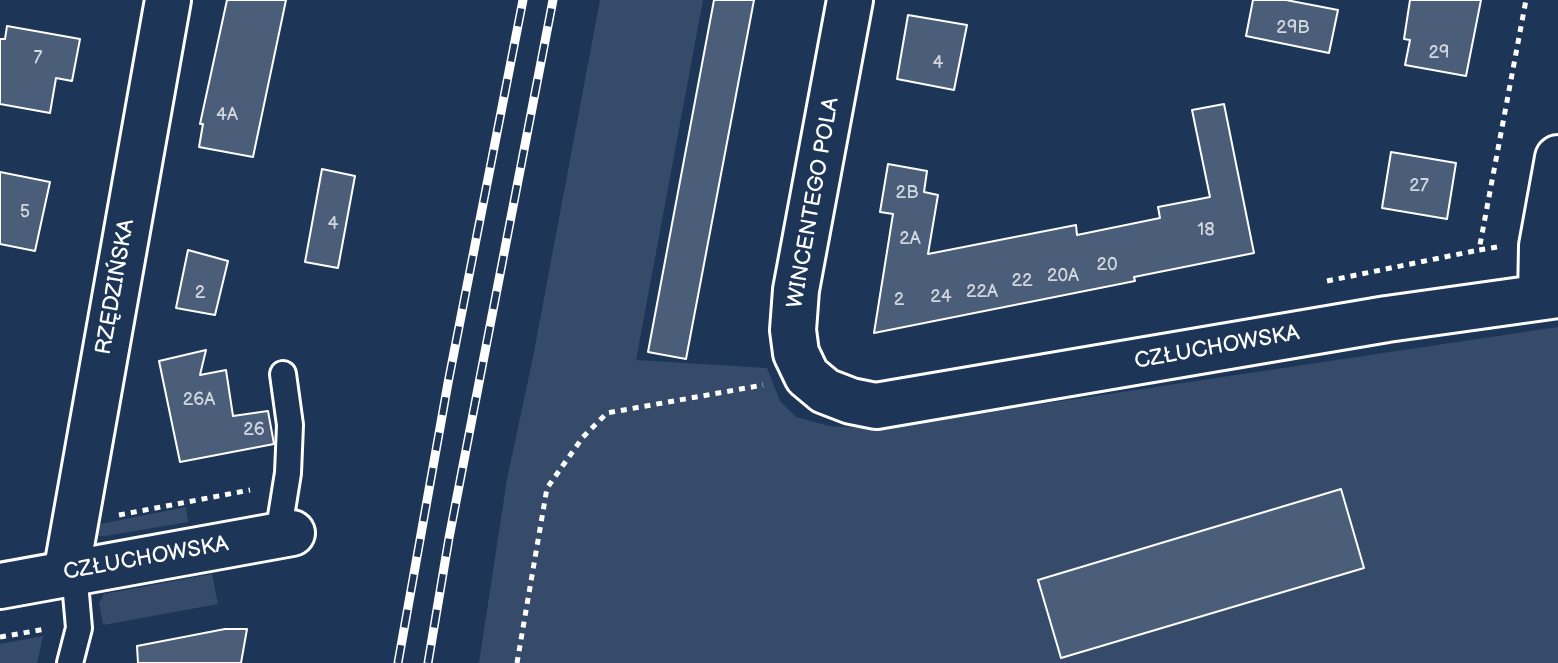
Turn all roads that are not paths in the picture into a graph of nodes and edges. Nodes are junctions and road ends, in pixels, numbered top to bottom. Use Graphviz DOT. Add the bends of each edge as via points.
graph roads {
  1 [pos="168,0"];
  2 [pos="850,0"];
  3 [pos="1558,158"];
  4 [pos="1549,296"];
  5 [pos="283,374"];
  6 [pos="876,406"];
  7 [pos="285,534"];
  8 [pos="66,574"];
  9 [pos="0,586"];
  10 [pos="70,663"];
  1 -- 8 [label="street, RZĘDZIŃSKA"];
  2 -- 6 [label="street, WINCENTEGO POLA" via="793,330 807,376 825,391"];
  3 -- 4 [label="street" via="1542,246"];
  4 -- 6 [label="street, CZŁUCHOWSKA"];
  5 -- 7 [label="lane" via="290,425"];
  7 -- 8 [label="street, CZŁUCHOWSKA"];
  8 -- 9 [label="street, CZŁUCHOWSKA"];
  8 -- 10 [label="lane" via="76,594 78,623"];
}
